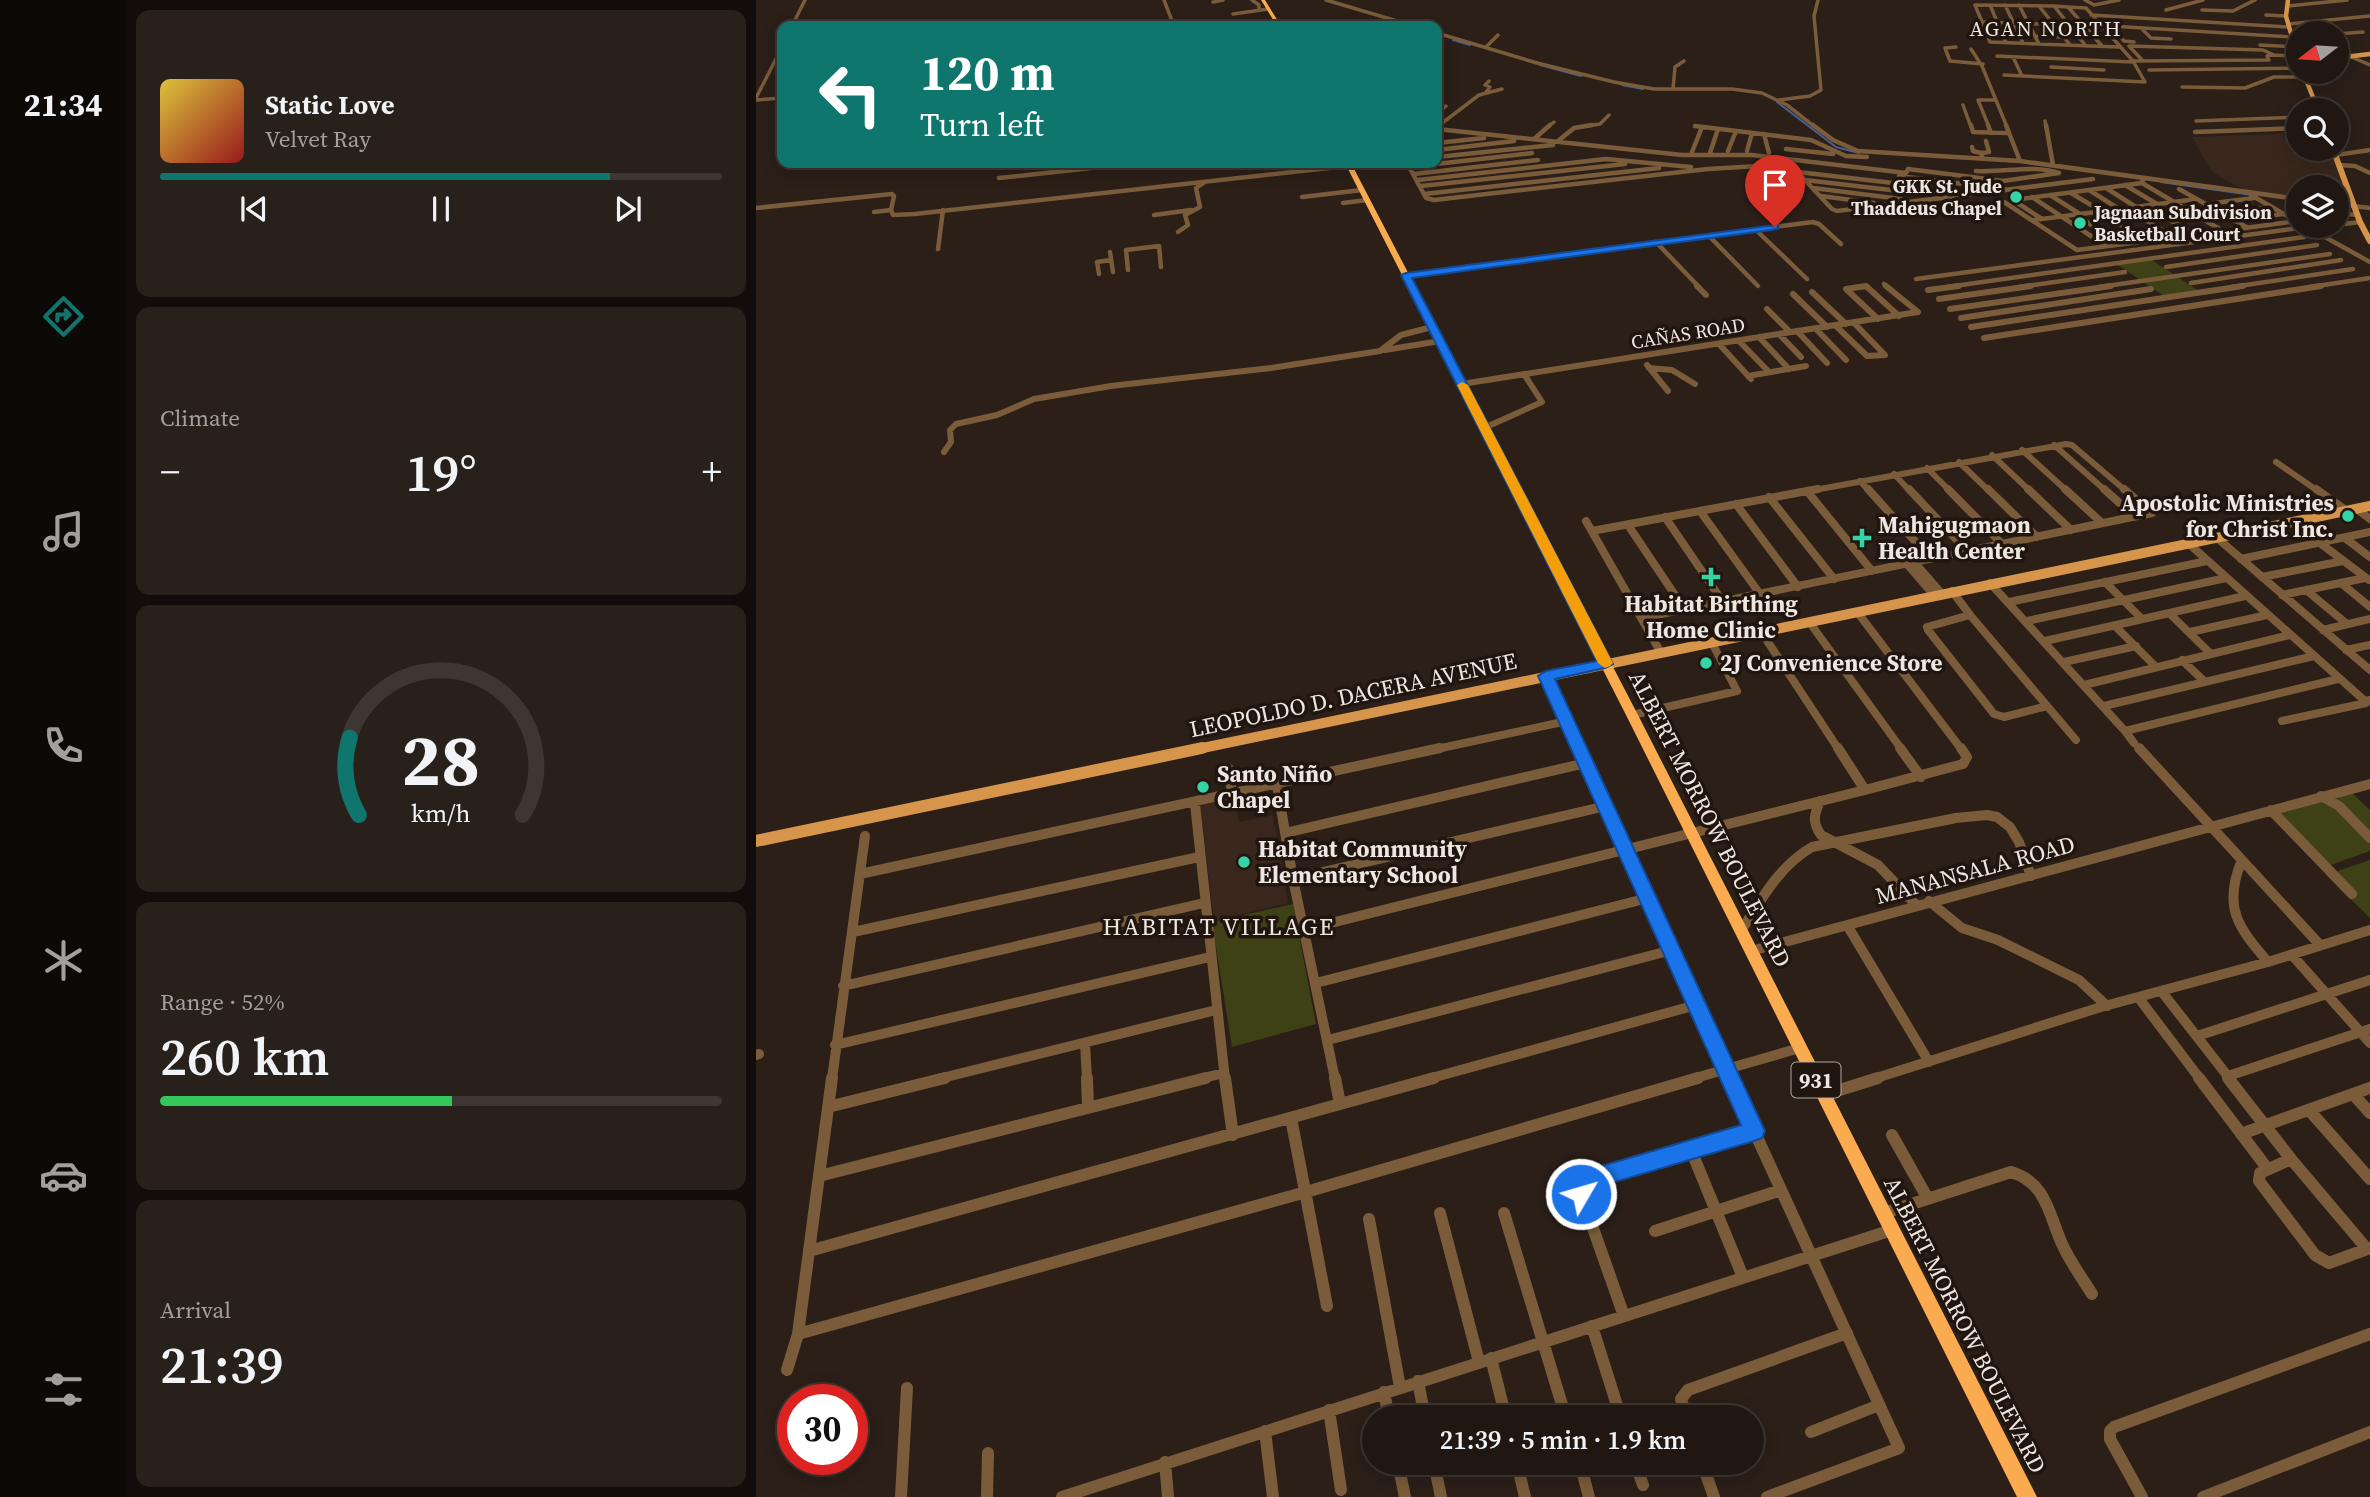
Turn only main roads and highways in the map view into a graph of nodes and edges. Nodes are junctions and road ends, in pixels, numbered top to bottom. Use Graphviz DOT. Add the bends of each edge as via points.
graph roads {
  1 [pos="1263,0"];
  2 [pos="2288,3"];
  3 [pos="1274,21"];
  4 [pos="2287,21"];
  5 [pos="2370,54"];
  6 [pos="2349,56"];
  7 [pos="2337,161"];
  8 [pos="1351,168"];
  9 [pos="2370,241"];
  10 [pos="2370,506"];
  11 [pos="1605,664"];
  12 [pos="756,842"];
  13 [pos="2027,1497"];
  1 -- 3 [label="highway"];
  2 -- 4 [label="main road"];
  5 -- 6 [label="main road"];
  7 -- 9 [label="main road"];
  8 -- 11 [label="highway, ALBERT MORROW BOULEVARD / 931"];
  10 -- 11 [label="main road, LEOPOLDO D. DACERA AVENUE"];
  11 -- 12 [label="main road, LEOPOLDO D. DACERA AVENUE"];
  11 -- 13 [label="highway, ALBERT MORROW BOULEVARD / 931"];
}
